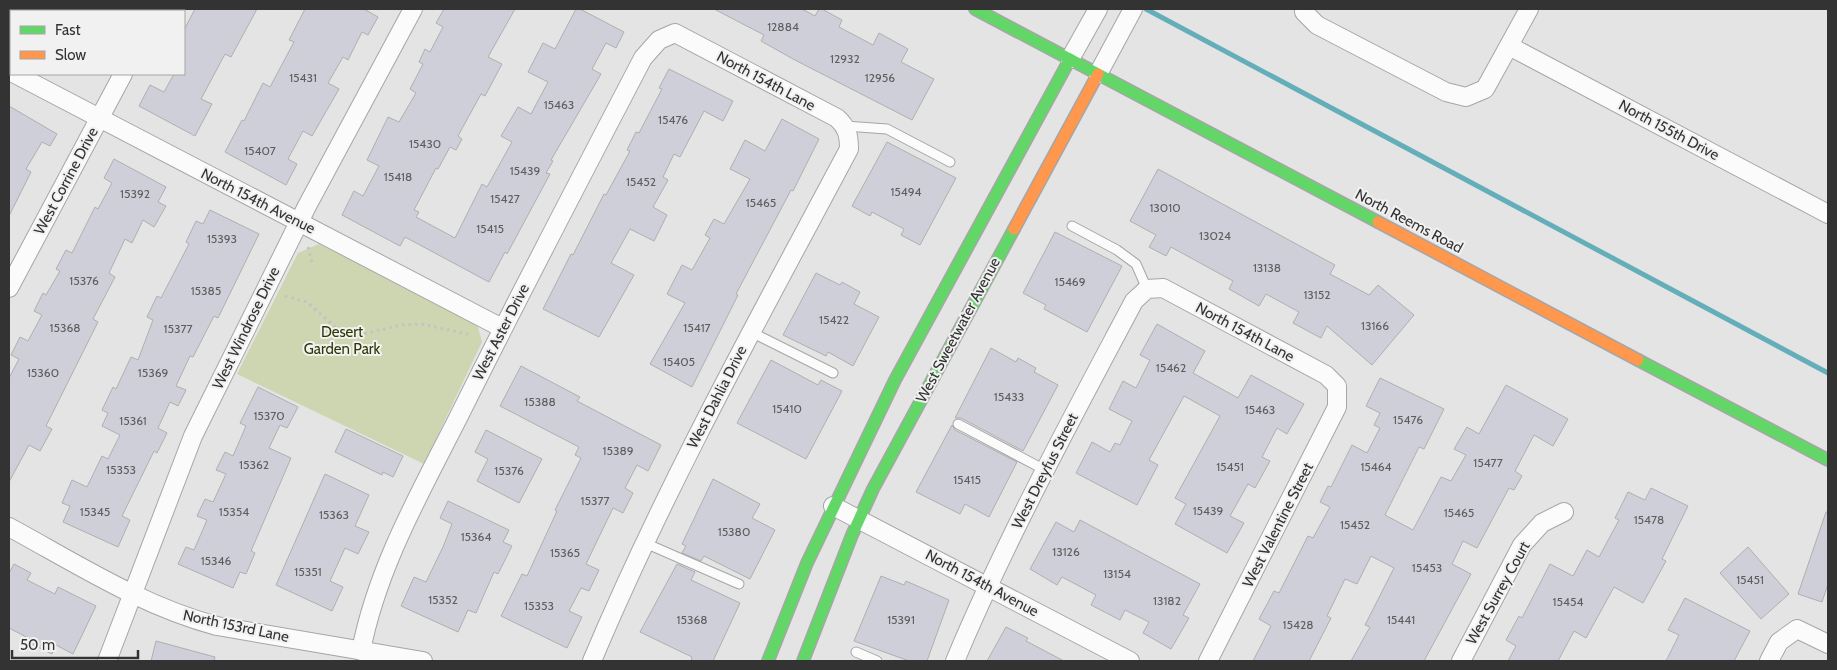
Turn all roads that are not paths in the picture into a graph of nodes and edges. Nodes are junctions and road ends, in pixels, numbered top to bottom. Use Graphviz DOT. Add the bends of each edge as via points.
graph roads {
  1 [pos="413,9"];
  2 [pos="975,9"];
  3 [pos="1098,9"];
  4 [pos="1529,9"];
  5 [pos="1133,10"];
  6 [pos="1304,10"];
  7 [pos="675,33"];
  8 [pos="1509,46"];
  9 [pos="1070,59"];
  10 [pos="1098,74"];
  11 [pos="17,75"];
  12 [pos="122,75"];
  13 [pos="99,118"];
  14 [pos="847,132"];
  15 [pos="950,162"];
  16 [pos="1828,214"];
  17 [pos="299,223"];
  18 [pos="1072,226"];
  19 [pos="9,288"];
  20 [pos="1148,290"];
  21 [pos="502,328"];
  22 [pos="751,332"];
  23 [pos="833,373"];
  24 [pos="1337,386"];
  25 [pos="958,424"];
  26 [pos="1828,460"];
  27 [pos="1045,470"];
  28 [pos="833,506"];
  29 [pos="1564,512"];
  30 [pos="860,519"];
  31 [pos="9,527"];
  32 [pos="645,543"];
  33 [pos="739,584"];
  34 [pos="987,586"];
  35 [pos="132,594"];
  36 [pos="1828,644"];
  37 [pos="361,651"];
  38 [pos="856,652"];
  39 [pos="108,661"];
  40 [pos="423,661"];
  41 [pos="592,661"];
  42 [pos="768,661"];
  43 [pos="803,661"];
  44 [pos="878,661"];
  45 [pos="955,661"];
  46 [pos="1130,661"];
  47 [pos="1208,661"];
  48 [pos="1461,661"];
  49 [pos="1769,661"];
  1 -- 17 [label="street, West Windrose Drive"];
  2 -- 9 [label="street, North Reems Road"];
  3 -- 9 [label="street, West Sweetwater Avenue"];
  4 -- 8 [label="street"];
  5 -- 10 [label="street, West Sweetwater Avenue"];
  6 -- 8 [label="street" via="1317,25 1446,92 1466,97 1485,89"];
  7 -- 14 [label="street, North 154th Lane" via="837,118"];
  7 -- 21 [label="street, West Aster Drive" via="659,40 643,58"];
  8 -- 16 [label="street, North 155th Drive"];
  9 -- 10 [label="street, North Reems Road"];
  9 -- 28 [label="street, West Sweetwater Avenue" via="895,380"];
  10 -- 26 [label="street, North Reems Road"];
  10 -- 30 [label="street, West Sweetwater Avenue" via="920,400"];
  11 -- 13 [label="street, North 154th Avenue"];
  12 -- 13 [label="street, West Corrine Drive"];
  13 -- 17 [label="street, North 154th Avenue"];
  13 -- 19 [label="street, West Corrine Drive"];
  14 -- 15 [label="lane" via="887,129"];
  14 -- 22 [label="street, West Dahlia Drive" via="849,149"];
  17 -- 21 [label="street, North 154th Avenue"];
  17 -- 35 [label="street, West Windrose Drive" via="193,436"];
  18 -- 20 [label="lane" via="1136,264"];
  20 -- 24 [label="street, North 154th Lane" via="1163,288 1326,375"];
  20 -- 27 [label="street, West Dreyfus Street" via="1134,301"];
  21 -- 37 [label="street, West Aster Drive" via="390,557 368,612"];
  22 -- 23 [label="lane"];
  22 -- 32 [label="street, West Dahlia Drive"];
  24 -- 47 [label="street, West Valentine Street" via="1337,407"];
  25 -- 27 [label="lane"];
  27 -- 34 [label="street, West Dreyfus Street"];
  28 -- 30 [label="street, North 154th Avenue"];
  28 -- 42 [label="street, West Sweetwater Avenue"];
  29 -- 48 [label="street, West Surrey Court" via="1542,523 1522,545"];
  30 -- 34 [label="street, North 154th Avenue"];
  30 -- 43 [label="street, West Sweetwater Avenue"];
  31 -- 35 [label="street, North 153rd Lane"];
  32 -- 33 [label="lane"];
  32 -- 41 [label="street, West Dahlia Drive"];
  34 -- 45 [label="street, West Dreyfus Street"];
  34 -- 46 [label="street, North 154th Avenue"];
  35 -- 37 [label="street, North 153rd Lane" via="159,607 217,626"];
  35 -- 39 [label="street, West Windrose Drive"];
  36 -- 49 [label="street" via="1798,629 1779,642"];
  37 -- 40 [label="street, North 153rd Lane"];
  38 -- 44 [label="lane"];
}
